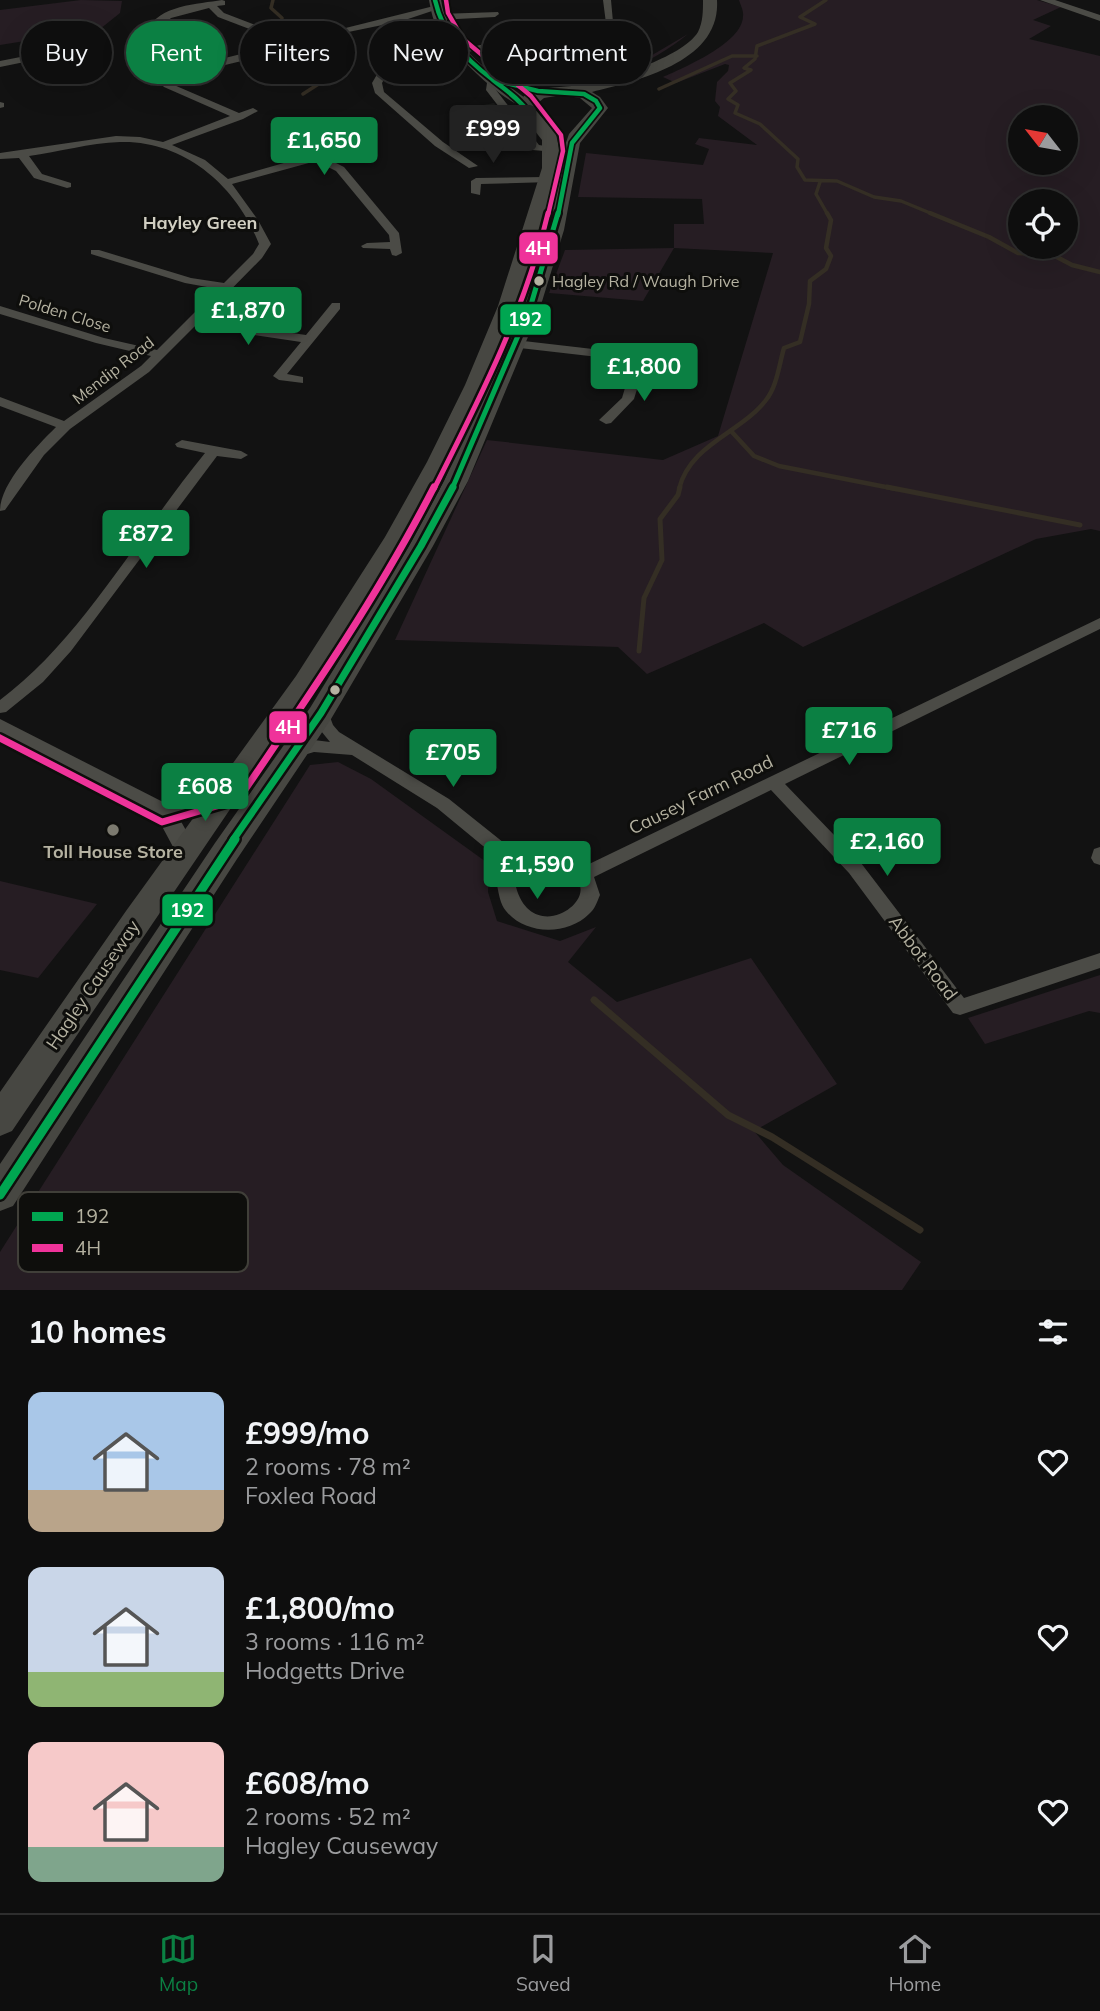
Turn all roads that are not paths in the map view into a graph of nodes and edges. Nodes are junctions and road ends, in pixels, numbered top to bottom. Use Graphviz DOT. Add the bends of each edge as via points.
graph roads {
  1 [pos="607,0"];
  2 [pos="710,0"];
  3 [pos="1045,0"];
  4 [pos="222,3"];
  5 [pos="211,5"];
  6 [pos="436,8"];
  7 [pos="495,13"];
  8 [pos="1100,18"];
  9 [pos="397,19"];
  10 [pos="160,21"];
  11 [pos="610,21"];
  12 [pos="240,22"];
  13 [pos="724,30"];
  14 [pos="468,58"];
  15 [pos="21,59"];
  16 [pos="226,61"];
  17 [pos="0,64"];
  18 [pos="482,72"];
  19 [pos="492,84"];
  20 [pos="499,84"];
  21 [pos="518,84"];
  22 [pos="167,85"];
  23 [pos="559,92"];
  24 [pos="527,109"];
  25 [pos="253,111"];
  26 [pos="596,111"];
  27 [pos="240,117"];
  28 [pos="279,138"];
  29 [pos="164,145"];
  30 [pos="553,150"];
  31 [pos="0,156"];
  32 [pos="23,156"];
  33 [pos="317,157"];
  34 [pos="472,174"];
  35 [pos="547,180"];
  36 [pos="227,182"];
  37 [pos="67,185"];
  38 [pos="476,193"];
  39 [pos="367,246"];
  40 [pos="94,258"];
  41 [pos="225,287"];
  42 [pos="317,303"];
  43 [pos="0,310"];
  44 [pos="193,322"];
  45 [pos="308,339"];
  46 [pos="515,344"];
  47 [pos="161,354"];
  48 [pos="640,360"];
  49 [pos="688,364"];
  50 [pos="298,380"];
  51 [pos="0,401"];
  52 [pos="606,420"];
  53 [pos="65,426"];
  54 [pos="182,444"];
  55 [pos="214,451"];
  56 [pos="241,455"];
  57 [pos="0,507"];
  58 [pos="1100,623"];
  59 [pos="0,708"];
  60 [pos="321,713"];
  61 [pos="0,726"];
  62 [pos="356,750"];
  63 [pos="294,752"];
  64 [pos="774,783"];
  65 [pos="231,791"];
  66 [pos="164,812"];
  67 [pos="187,852"];
  68 [pos="522,868"];
  69 [pos="584,874"];
  70 [pos="1100,960"];
  71 [pos="0,1121"];
  72 [pos="0,1195"];
  1 -- 11 [label="street"];
  2 -- 23 [label="highway" via="710,21 690,47 602,86"];
  3 -- 8 [label="street"];
  4 -- 5 [label="street"];
  5 -- 10 [label="street" via="177,11"];
  5 -- 12 [label="street"];
  6 -- 7 [label="street"];
  6 -- 9 [label="street"];
  9 -- 16 [label="street"];
  9 -- 34 [label="street" via="406,24 406,32 377,83 380,93"];
  13 -- 26 [label="highway" via="704,51 628,86"];
  14 -- 18 [label="main road"];
  15 -- 17 [label="street"];
  19 -- 30 [label="street" via="491,90 536,148"];
  20 -- 24 [label="main road"];
  21 -- 23 [label="main road"];
  22 -- 27 [label="street"];
  23 -- 24 [label="highway" via="530,98"];
  23 -- 26 [label="highway" via="593,97"];
  24 -- 26 [label="highway" via="564,120"];
  24 -- 30 [label="highway" via="551,138"];
  25 -- 27 [label="street"];
  26 -- 46 [label="highway, Hagley Causeway" via="572,143 555,229"];
  27 -- 29 [label="street"];
  28 -- 33 [label="street" via="296,132"];
  29 -- 32 [label="street, Mendip Road" via="120,139"];
  29 -- 36 [label="street, Mendip Road" via="208,165"];
  30 -- 35 [label="highway, Hagley Causeway"];
  31 -- 32 [label="street, Mendip Road"];
  32 -- 37 [label="street" via="38,176"];
  33 -- 36 [label="street"];
  33 -- 39 [label="street" via="340,169 394,235 395,249"];
  34 -- 35 [label="street"];
  34 -- 38 [label="street"];
  35 -- 65 [label="highway, Hagley Causeway" via="508,307 429,477 360,598"];
  36 -- 41 [label="street, Mendip Road" via="265,244"];
  40 -- 41 [label="street" via="108,256"];
  41 -- 44 [label="street, Mendip Road"];
  42 -- 45 [label="street" via="336,306"];
  43 -- 47 [label="street, Polden Close" via="121,348"];
  44 -- 45 [label="street"];
  44 -- 47 [label="street, Mendip Road"];
  45 -- 50 [label="street" via="279,376"];
  46 -- 48 [label="street"];
  46 -- 60 [label="highway, Hagley Causeway" via="456,481"];
  47 -- 53 [label="street, Mendip Road"];
  48 -- 49 [label="street"];
  48 -- 52 [label="street" via="628,399"];
  51 -- 53 [label="street"];
  53 -- 57 [label="street, Mendip Road" via="39,452"];
  54 -- 55 [label="street"];
  55 -- 56 [label="street"];
  55 -- 59 [label="street" via="40,675"];
  58 -- 64 [label="street, Causey Farm Road"];
  60 -- 62 [label="street" via="330,735"];
  60 -- 63 [label="highway, Hagley Causeway"];
  61 -- 66 [label="street"];
  62 -- 63 [label="street" via="314,746"];
  62 -- 68 [label="street" via="489,838"];
  63 -- 72 [label="highway, Hagley Causeway"];
  64 -- 69 [label="street, Causey Farm Road"];
  64 -- 70 [label="street, Abbot Road" via="855,868 960,1007"];
  65 -- 66 [label="street"];
  65 -- 67 [label="highway, Hagley Causeway"];
  66 -- 67 [label="street"];
  67 -- 71 [label="highway, Hagley Causeway"];
  68 -- 69 [label="street" via="551,860"];
  68 -- 69 [label="street" via="506,886 507,900 526,919 539,923 568,920 585,908 591,898"];
}
